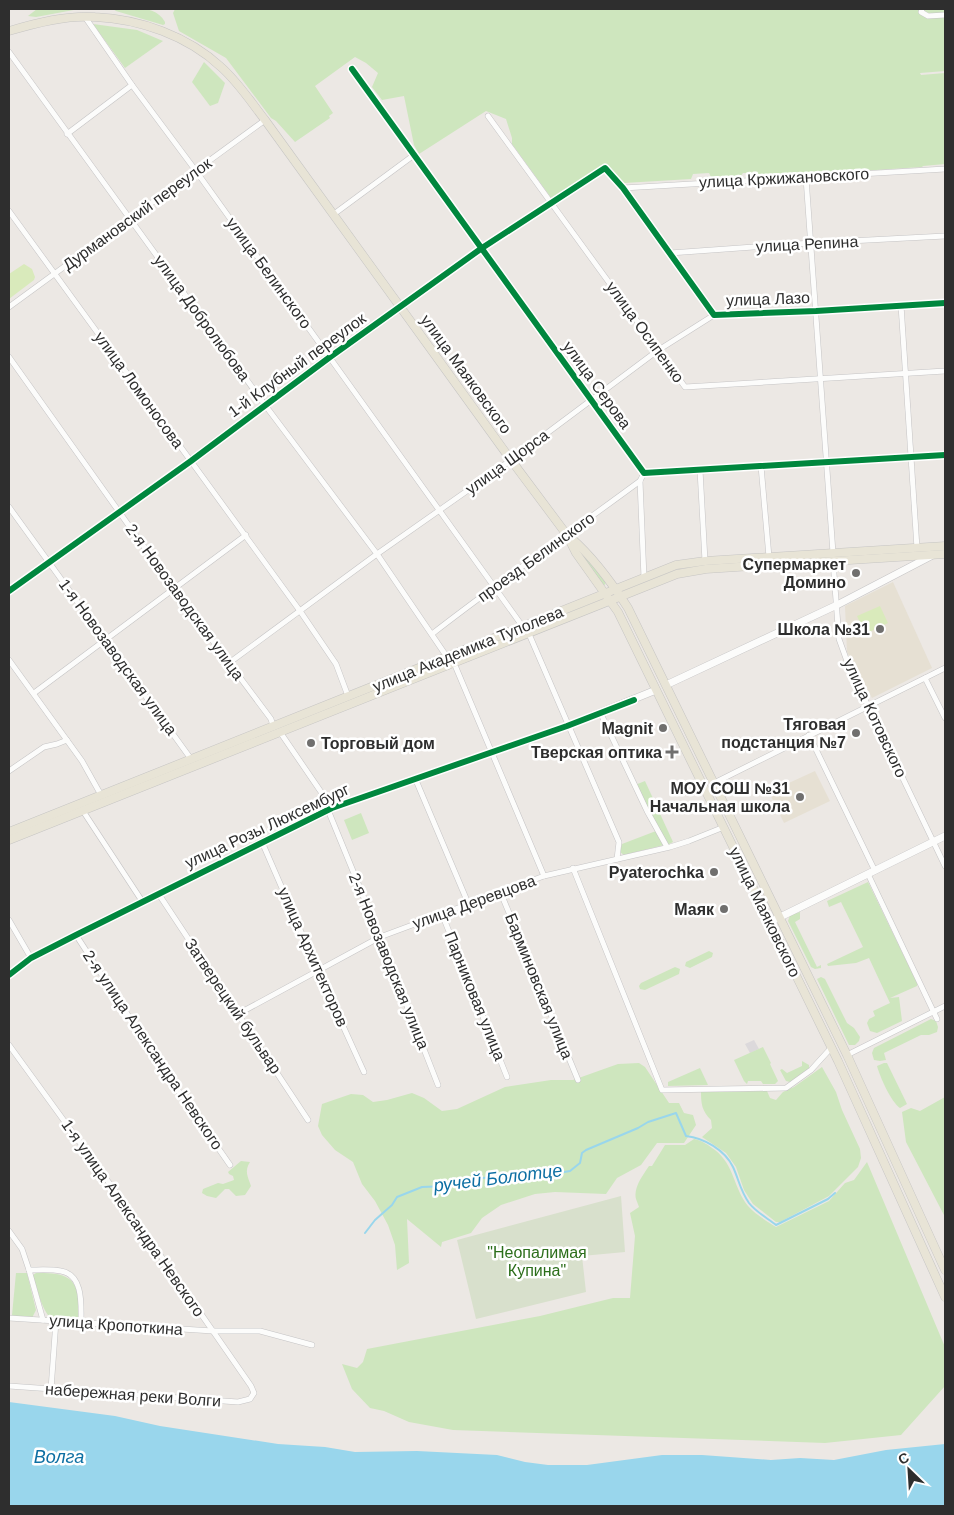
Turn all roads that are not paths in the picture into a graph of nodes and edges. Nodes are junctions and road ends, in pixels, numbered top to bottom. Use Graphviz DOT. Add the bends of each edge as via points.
graph roads {
  1 [pos="922,9"];
  2 [pos="945,15"];
  3 [pos="85,17"];
  4 [pos="9,31"];
  5 [pos="9,52"];
  6 [pos="352,69"];
  7 [pos="132,85"];
  8 [pos="488,116"];
  9 [pos="266,120"];
  10 [pos="67,134"];
  11 [pos="414,155"];
  12 [pos="605,168"];
  13 [pos="945,168"];
  14 [pos="196,172"];
  15 [pos="806,178"];
  16 [pos="622,188"];
  17 [pos="552,203"];
  18 [pos="9,211"];
  19 [pos="334,214"];
  20 [pos="131,218"];
  21 [pos="945,236"];
  22 [pos="811,243"];
  23 [pos="482,248"];
  24 [pos="670,253"];
  25 [pos="55,274"];
  26 [pos="945,303"];
  27 [pos="901,305"];
  28 [pos="400,306"];
  29 [pos="9,307"];
  30 [pos="816,311"];
  31 [pos="714,314"];
  32 [pos="657,351"];
  33 [pos="9,357"];
  34 [pos="330,357"];
  35 [pos="945,371"];
  36 [pos="905,373"];
  37 [pos="820,378"];
  38 [pos="592,400"];
  39 [pos="265,405"];
  40 [pos="945,455"];
  41 [pos="911,456"];
  42 [pos="511,460"];
  43 [pos="191,461"];
  44 [pos="826,462"];
  45 [pos="761,466"];
  46 [pos="700,470"];
  47 [pos="644,473"];
  48 [pos="640,481"];
  49 [pos="9,507"];
  50 [pos="439,511"];
  51 [pos="120,512"];
  52 [pos="246,535"];
  53 [pos="567,536"];
  54 [pos="945,546"];
  55 [pos="917,548"];
  56 [pos="934,551"];
  57 [pos="377,554"];
  58 [pos="945,554"];
  59 [pos="769,557"];
  60 [pos="833,557"];
  61 [pos="705,561"];
  62 [pos="49,562"];
  63 [pos="644,578"];
  64 [pos="494,586"];
  65 [pos="174,589"];
  66 [pos="616,590"];
  67 [pos="9,591"];
  68 [pos="605,594"];
  69 [pos="621,597"];
  70 [pos="610,602"];
  71 [pos="837,605"];
  72 [pos="300,611"];
  73 [pos="523,627"];
  74 [pos="432,634"];
  75 [pos="529,634"];
  76 [pos="106,640"];
  77 [pos="459,652"];
  78 [pos="447,657"];
  79 [pos="9,660"];
  80 [pos="229,663"];
  81 [pos="454,663"];
  82 [pos="442,668"];
  83 [pos="945,668"];
  84 [pos="925,678"];
  85 [pos="666,685"];
  86 [pos="656,690"];
  87 [pos="34,693"];
  88 [pos="348,696"];
  89 [pos="869,705"];
  90 [pos="601,714"];
  91 [pos="945,718"];
  92 [pos="286,721"];
  93 [pos="273,726"];
  94 [pos="567,726"];
  95 [pos="280,732"];
  96 [pos="808,735"];
  97 [pos="268,737"];
  98 [pos="67,740"];
  99 [pos="491,753"];
  100 [pos="191,759"];
  101 [pos="9,771"];
  102 [pos="415,778"];
  103 [pos="714,783"];
  104 [pos="101,795"];
  105 [pos="96,805"];
  106 [pos="330,809"];
  107 [pos="83,811"];
  108 [pos="724,827"];
  109 [pos="9,832"];
  110 [pos="945,836"];
  111 [pos="9,840"];
  112 [pos="262,842"];
  113 [pos="934,842"];
  114 [pos="667,847"];
  115 [pos="617,858"];
  116 [pos="945,866"];
  117 [pos="573,868"];
  118 [pos="872,873"];
  119 [pos="544,876"];
  120 [pos="500,891"];
  121 [pos="158,893"];
  122 [pos="142,901"];
  123 [pos="468,904"];
  124 [pos="442,914"];
  125 [pos="780,918"];
  126 [pos="9,920"];
  127 [pos="770,922"];
  128 [pos="76,934"];
  129 [pos="380,937"];
  130 [pos="31,958"];
  131 [pos="318,971"];
  132 [pos="9,975"];
  133 [pos="945,1006"];
  134 [pos="934,1012"];
  135 [pos="238,1014"];
  136 [pos="938,1020"];
  137 [pos="9,1045"];
  138 [pos="831,1048"];
  139 [pos="847,1055"];
  140 [pos="364,1072"];
  141 [pos="507,1078"];
  142 [pos="578,1080"];
  143 [pos="438,1085"];
  144 [pos="308,1120"];
  145 [pos="230,1165"];
  146 [pos="9,1231"];
  147 [pos="29,1270"];
  148 [pos="945,1270"];
  149 [pos="945,1297"];
  150 [pos="9,1318"];
  151 [pos="43,1320"];
  152 [pos="56,1321"];
  153 [pos="81,1323"];
  154 [pos="213,1331"];
  155 [pos="312,1345"];
  156 [pos="9,1386"];
  157 [pos="51,1389"];
  158 [pos="254,1393"];
  1 -- 2 [label="street" via="928,16"];
  3 -- 4 [label="main road, улица Маяковского"];
  3 -- 7 [label="street, улица Белинского"];
  3 -- 9 [label="main road, улица Маяковского" via="127,21 195,47 230,75"];
  5 -- 10 [label="street, улица Добролюбова"];
  6 -- 11 [label="street, улица Серова"];
  7 -- 10 [label="street"];
  7 -- 14 [label="street, улица Белинского"];
  8 -- 17 [label="street, улица Осипенко"];
  9 -- 14 [label="street, Дурмановский переулок"];
  9 -- 19 [label="main road, улица Маяковского"];
  10 -- 20 [label="street, улица Добролюбова"];
  11 -- 19 [label="street"];
  11 -- 23 [label="street, улица Серова"];
  12 -- 16 [label="street, улица Лазо"];
  12 -- 17 [label="street, 1-й Клубный переулок"];
  13 -- 15 [label="street, улица Кржижановского"];
  14 -- 20 [label="street, Дурмановский переулок"];
  14 -- 34 [label="street, улица Белинского"];
  15 -- 16 [label="street, улица Кржижановского"];
  15 -- 22 [label="street, улица Котовского"];
  16 -- 24 [label="street, улица Лазо"];
  17 -- 23 [label="street, 1-й Клубный переулок"];
  17 -- 32 [label="street, улица Осипенко"];
  18 -- 25 [label="street, улица Ломоносова"];
  19 -- 28 [label="main road, улица Маяковского"];
  20 -- 25 [label="street, Дурмановский переулок"];
  20 -- 39 [label="street, улица Добролюбова"];
  21 -- 22 [label="street, улица Репина"];
  22 -- 24 [label="street, улица Репина"];
  22 -- 30 [label="street, улица Котовского"];
  23 -- 28 [label="street, 1-й Клубный переулок"];
  23 -- 38 [label="street, улица Серова"];
  24 -- 31 [label="street, улица Лазо"];
  25 -- 29 [label="street, Дурмановский переулок"];
  25 -- 43 [label="street, улица Ломоносова"];
  26 -- 27 [label="street, улица Лазо"];
  27 -- 30 [label="street, улица Лазо"];
  27 -- 36 [label="street"];
  28 -- 34 [label="street, 1-й Клубный переулок"];
  28 -- 42 [label="main road, улица Маяковского"];
  30 -- 31 [label="street, улица Лазо"];
  30 -- 37 [label="street, улица Котовского"];
  31 -- 32 [label="street, улица Щорса"];
  32 -- 37 [label="street, улица Осипенко" via="685,387"];
  32 -- 38 [label="street, улица Щорса"];
  33 -- 51 [label="street, 2-я Новозаводская улица"];
  34 -- 39 [label="street, 1-й Клубный переулок"];
  34 -- 50 [label="street, улица Белинского"];
  35 -- 36 [label="street, улица Осипенко"];
  36 -- 37 [label="street, улица Осипенко"];
  36 -- 41 [label="street"];
  37 -- 44 [label="street, улица Котовского"];
  38 -- 42 [label="street, улица Щорса"];
  38 -- 47 [label="street, улица Серова"];
  39 -- 43 [label="street, 1-й Клубный переулок"];
  39 -- 57 [label="street, улица Добролюбова"];
  40 -- 41 [label="street"];
  41 -- 44 [label="street"];
  41 -- 55 [label="street"];
  42 -- 50 [label="street, улица Щорса"];
  42 -- 53 [label="main road, улица Маяковского"];
  43 -- 51 [label="street, 1-й Клубный переулок"];
  43 -- 52 [label="street, улица Ломоносова"];
  44 -- 45 [label="street"];
  44 -- 60 [label="street, улица Котовского"];
  45 -- 46 [label="street"];
  45 -- 59 [label="street"];
  46 -- 47 [label="street"];
  46 -- 61 [label="street"];
  47 -- 48 [label="street, проезд Белинского"];
  48 -- 53 [label="street, проезд Белинского"];
  48 -- 63 [label="street, проезд Белинского"];
  49 -- 62 [label="street, 1-я Новозаводская улица"];
  50 -- 57 [label="street, улица Щорса"];
  50 -- 64 [label="street, улица Белинского"];
  51 -- 62 [label="street, 1-й Клубный переулок"];
  51 -- 65 [label="street, 2-я Новозаводская улица"];
  52 -- 65 [label="street"];
  52 -- 72 [label="street, улица Ломоносова"];
  53 -- 64 [label="street, проезд Белинского"];
  53 -- 66 [label="main road, улица Маяковского" via="581,547"];
  53 -- 68 [label="main road, улица Маяковского"];
  54 -- 56 [label="main road, улица Академика Туполева"];
  55 -- 56 [label="main road, улица Академика Туполева"];
  55 -- 60 [label="main road, улица Академика Туполева"];
  56 -- 58 [label="main road, улица Академика Туполева"];
  56 -- 60 [label="main road, улица Академика Туполева"];
  56 -- 71 [label="street"];
  57 -- 72 [label="street, улица Щорса"];
  57 -- 74 [label="street, улица Добролюбова"];
  59 -- 60 [label="main road, улица Академика Туполева"];
  59 -- 61 [label="main road, улица Академика Туполева"];
  60 -- 69 [label="main road, улица Академика Туполева" via="687,572"];
  60 -- 71 [label="street, улица Котовского"];
  61 -- 63 [label="main road, улица Академика Туполева" via="676,566"];
  62 -- 67 [label="street, 1-й Клубный переулок"];
  62 -- 76 [label="street, 1-я Новозаводская улица"];
  63 -- 66 [label="main road, улица Академика Туполева"];
  64 -- 73 [label="street, улица Белинского"];
  64 -- 74 [label="street, проезд Белинского"];
  65 -- 76 [label="street"];
  65 -- 80 [label="street, 2-я Новозаводская улица"];
  66 -- 68 [label="main road, улица Академика Туполева"];
  66 -- 69 [label="main road, улица Маяковского"];
  68 -- 70 [label="main road, улица Маяковского"];
  68 -- 73 [label="main road, улица Академика Туполева"];
  69 -- 70 [label="main road, улица Академика Туполева"];
  69 -- 85 [label="main road, улица Маяковского"];
  70 -- 75 [label="main road, улица Академика Туполева"];
  70 -- 86 [label="main road, улица Маяковского"];
  71 -- 85 [label="street"];
  71 -- 89 [label="street, улица Котовского" via="839,639"];
  72 -- 80 [label="street, улица Щорса"];
  72 -- 88 [label="street, улица Ломоносова" via="336,664"];
  73 -- 77 [label="main road, улица Академика Туполева"];
  74 -- 78 [label="street, улица Добролюбова"];
  75 -- 81 [label="main road, улица Академика Туполева"];
  75 -- 94 [label="street"];
  76 -- 87 [label="street"];
  76 -- 100 [label="street, 1-я Новозаводская улица"];
  77 -- 78 [label="main road, улица Академика Туполева"];
  77 -- 81 [label="main road"];
  78 -- 82 [label="main road"];
  78 -- 88 [label="main road, улица Академика Туполева"];
  79 -- 87 [label="street"];
  80 -- 93 [label="street, 2-я Новозаводская улица"];
  81 -- 82 [label="main road, улица Академика Туполева"];
  81 -- 99 [label="street"];
  82 -- 95 [label="main road, улица Академика Туполева"];
  83 -- 84 [label="street"];
  84 -- 89 [label="street"];
  84 -- 91 [label="street"];
  85 -- 103 [label="main road, улица Маяковского"];
  86 -- 90 [label="street, улица Розы Люксембург"];
  86 -- 108 [label="main road, улица Маяковского"];
  87 -- 98 [label="street"];
  88 -- 92 [label="main road, улица Академика Туполева"];
  89 -- 96 [label="street"];
  89 -- 113 [label="street, улица Котовского"];
  90 -- 94 [label="street, улица Розы Люксембург"];
  90 -- 114 [label="street"];
  92 -- 93 [label="main road, улица Академика Туполева"];
  92 -- 95 [label="main road"];
  93 -- 97 [label="main road"];
  93 -- 100 [label="main road, улица Академика Туполева"];
  94 -- 99 [label="street, улица Розы Люксембург"];
  94 -- 115 [label="street" via="619,842"];
  95 -- 97 [label="main road, улица Академика Туполева"];
  95 -- 106 [label="street, 2-я Новозаводская улица"];
  96 -- 103 [label="street"];
  96 -- 118 [label="street"];
  97 -- 105 [label="main road, улица Академика Туполева"];
  98 -- 101 [label="street" via="44,747"];
  98 -- 104 [label="street"];
  99 -- 102 [label="street, улица Розы Люксембург"];
  99 -- 119 [label="street"];
  100 -- 104 [label="main road, улица Академика Туполева"];
  102 -- 106 [label="street, улица Розы Люксембург"];
  102 -- 123 [label="street"];
  103 -- 125 [label="main road, улица Маяковского"];
  104 -- 105 [label="main road"];
  104 -- 109 [label="main road, улица Академика Туполева"];
  105 -- 107 [label="main road, улица Академика Туполева"];
  106 -- 112 [label="street, улица Розы Люксембург"];
  106 -- 129 [label="street, 2-я Новозаводская улица"];
  107 -- 111 [label="main road, улица Академика Туполева"];
  107 -- 122 [label="street"];
  108 -- 114 [label="street, улица Деревцова"];
  108 -- 127 [label="main road, улица Маяковского"];
  110 -- 113 [label="street"];
  112 -- 121 [label="street, улица Розы Люксембург"];
  112 -- 131 [label="street, улица Архитекторов"];
  113 -- 116 [label="street, улица Котовского"];
  113 -- 118 [label="street"];
  114 -- 115 [label="street, улица Деревцова"];
  115 -- 117 [label="street, улица Деревцова"];
  117 -- 119 [label="street, улица Деревцова"];
  117 -- 138 [label="street" via="662,1090 786,1088 811,1070"];
  118 -- 125 [label="street"];
  118 -- 134 [label="street"];
  119 -- 120 [label="street, улица Деревцова"];
  120 -- 123 [label="street, улица Деревцова"];
  120 -- 142 [label="street, Барминовская улица"];
  121 -- 122 [label="street, улица Розы Люксембург"];
  121 -- 135 [label="street, Затверецкий бульвар"];
  122 -- 128 [label="street, улица Розы Люксембург"];
  123 -- 124 [label="street, улица Деревцова"];
  124 -- 129 [label="street, улица Деревцова"];
  124 -- 141 [label="street, Парниковая улица"];
  125 -- 127 [label="street"];
  125 -- 139 [label="main road, улица Маяковского"];
  126 -- 130 [label="street"];
  127 -- 138 [label="main road, улица Маяковского"];
  128 -- 130 [label="street, улица Розы Люксембург"];
  128 -- 145 [label="street, 2-я улица Александра Невского"];
  129 -- 131 [label="street, улица Деревцова"];
  129 -- 143 [label="street, 2-я Новозаводская улица"];
  130 -- 132 [label="street, улица Розы Люксембург"];
  131 -- 135 [label="street, улица Деревцова"];
  131 -- 140 [label="street, улица Архитекторов"];
  133 -- 134 [label="street"];
  134 -- 136 [label="street"];
  134 -- 139 [label="street"];
  135 -- 144 [label="street, Затверецкий бульвар"];
  137 -- 154 [label="street, 1-я улица Александра Невского"];
  138 -- 149 [label="main road, улица Маяковского"];
  139 -- 148 [label="main road, улица Маяковского"];
  146 -- 147 [label="street" via="22,1249"];
  147 -- 151 [label="street"];
  147 -- 153 [label="street" via="62,1271 70,1275 80,1292"];
  150 -- 151 [label="street, улица Кропоткина"];
  151 -- 152 [label="street, улица Кропоткина"];
  152 -- 153 [label="street, улица Кропоткина"];
  152 -- 157 [label="street"];
  153 -- 154 [label="street, улица Кропоткина"];
  154 -- 155 [label="street, улица Кропоткина" via="260,1331"];
  154 -- 158 [label="street, 1-я улица Александра Невского"];
  156 -- 157 [label="street, набережная реки Волги"];
  157 -- 158 [label="street, набережная реки Волги" via="238,1402 250,1399"];
}
